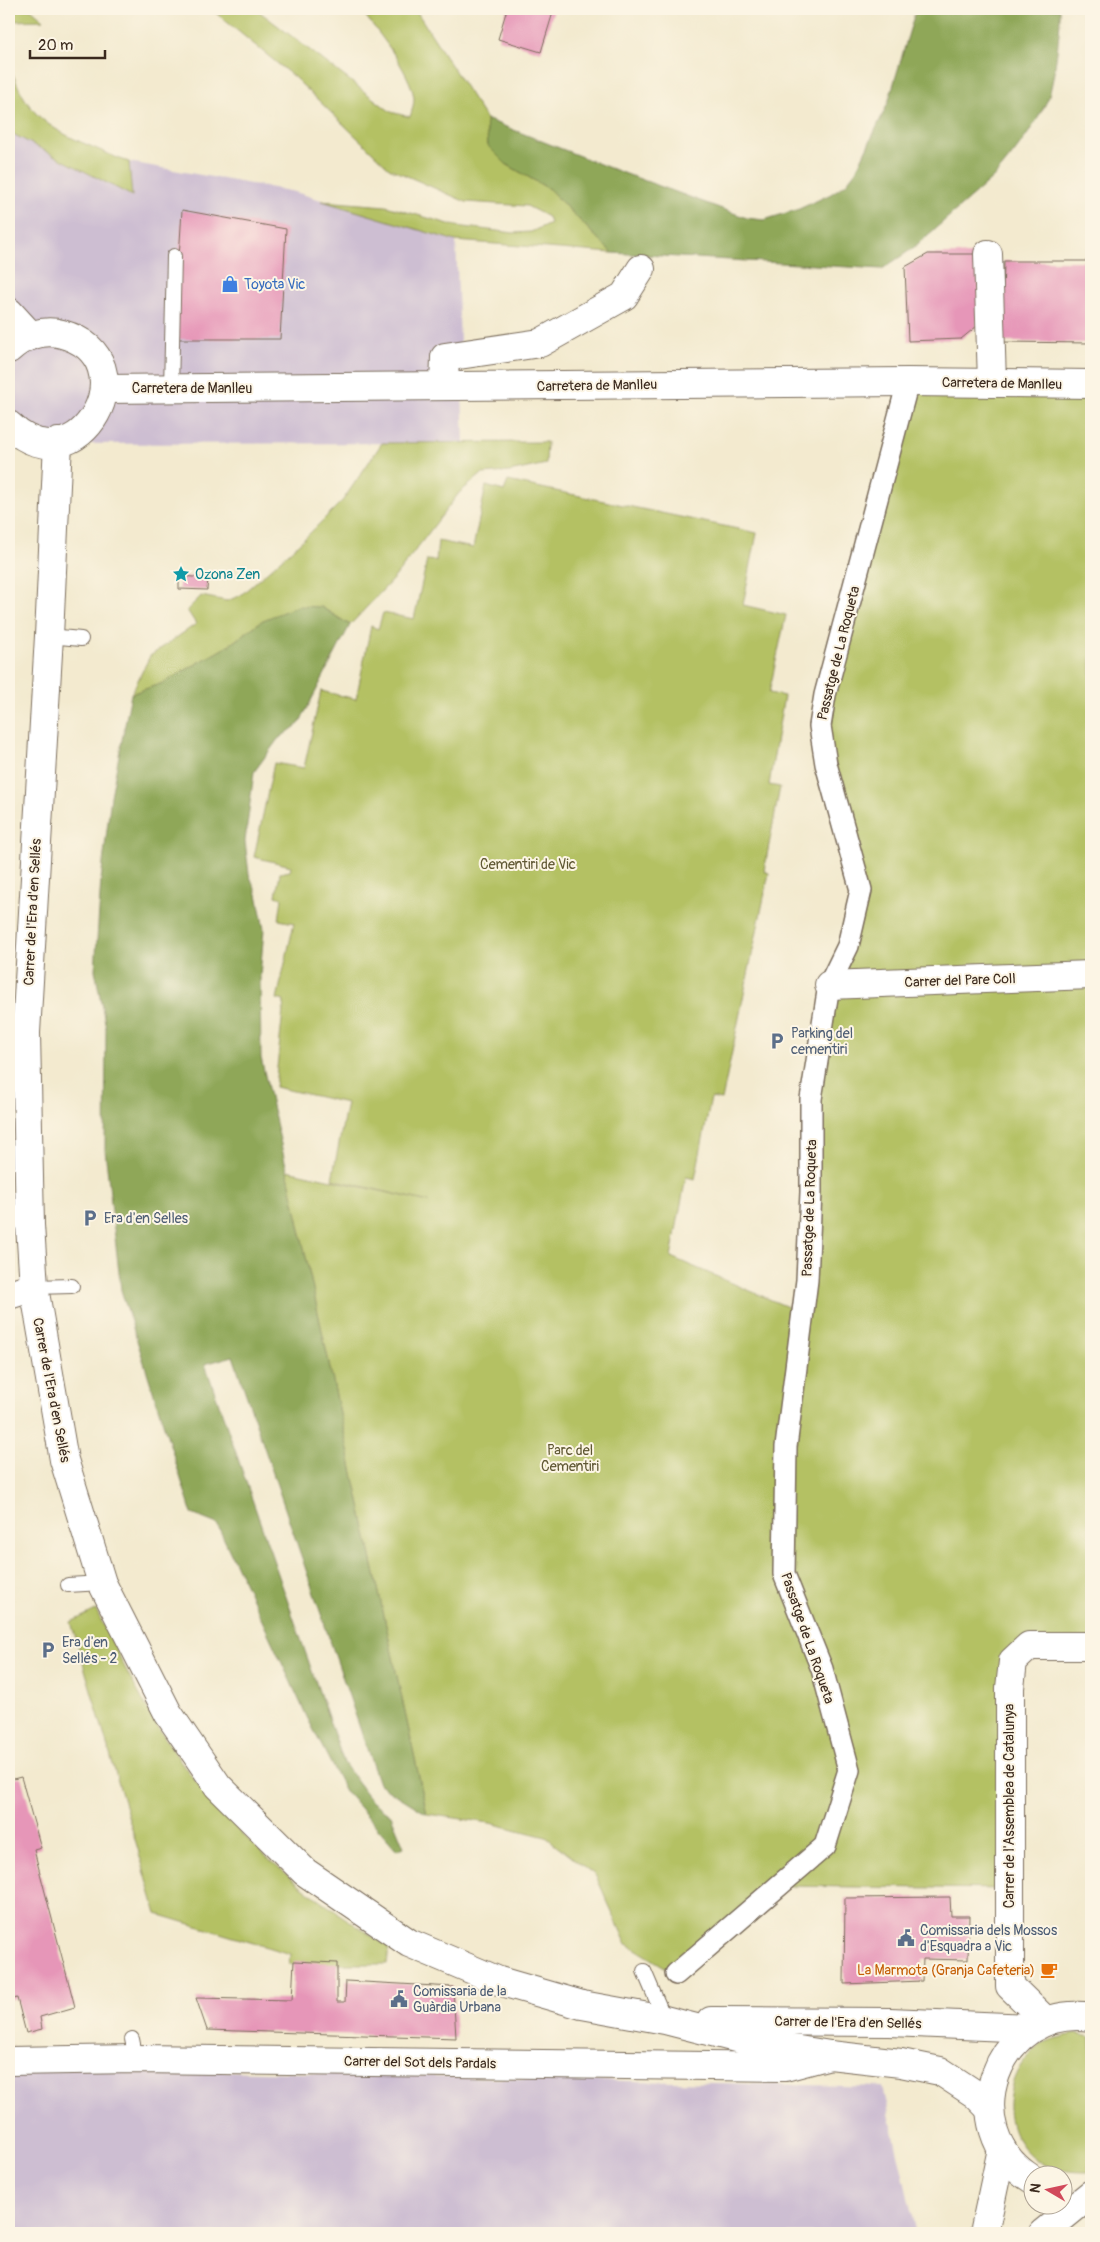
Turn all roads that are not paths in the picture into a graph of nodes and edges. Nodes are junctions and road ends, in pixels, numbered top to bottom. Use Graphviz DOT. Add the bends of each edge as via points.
graph roads {
  1 [pos="988,254"];
  2 [pos="174,256"];
  3 [pos="641,269"];
  4 [pos="9,312"];
  5 [pos="20,342"];
  6 [pos="908,382"];
  7 [pos="992,383"];
  8 [pos="1091,384"];
  9 [pos="444,386"];
  10 [pos="171,388"];
  11 [pos="104,389"];
  12 [pos="11,428"];
  13 [pos="58,442"];
  14 [pos="49,636"];
  15 [pos="82,639"];
  16 [pos="1091,975"];
  17 [pos="829,985"];
  18 [pos="72,1286"];
  19 [pos="21,1291"];
  20 [pos="102,1583"];
  21 [pos="68,1585"];
  22 [pos="1091,1646"];
  23 [pos="644,1971"];
  24 [pos="676,1974"];
  25 [pos="1091,2016"];
  26 [pos="665,2020"];
  27 [pos="1038,2025"];
  28 [pos="830,2055"];
  29 [pos="9,2061"];
  30 [pos="990,2109"];
  31 [pos="1002,2148"];
  32 [pos="1022,2170"];
  33 [pos="1072,2192"];
  34 [pos="1091,2192"];
  35 [pos="984,2233"];
  36 [pos="1043,2233"];
  1 -- 7 [label="street"];
  2 -- 10 [label="lane"];
  3 -- 9 [label="street" via="624,296 540,343 445,357"];
  4 -- 5 [label="street"];
  5 -- 11 [label="street" via="40,333 59,333 77,340 97,361"];
  6 -- 7 [label="street, Carretera de Manlleu"];
  6 -- 9 [label="street, Carretera de Manlleu"];
  6 -- 17 [label="street, Passatge de La Roqueta" via="825,695 820,726 826,764 861,890 848,946"];
  7 -- 8 [label="street, Carretera de Manlleu"];
  9 -- 10 [label="street, Carretera de Manlleu"];
  10 -- 11 [label="street, Carretera de Manlleu"];
  11 -- 13 [label="street" via="100,408 90,423 76,435"];
  12 -- 13 [label="street" via="30,439"];
  13 -- 14 [label="street, Carrer de l'Era d'en Sellés"];
  14 -- 15 [label="lane"];
  14 -- 19 [label="street, Carrer de l'Era d'en Sellés" via="26,1033 30,1225"];
  16 -- 17 [label="street, Carrer del Pare Coll"];
  17 -- 24 [label="street, Passatge de La Roqueta" via="811,1099 811,1192 806,1280 786,1447 784,1574 822,1669 849,1770 825,1846"];
  18 -- 19 [label="lane"];
  19 -- 20 [label="street, Carrer de l'Era d'en Sellés" via="64,1460"];
  20 -- 21 [label="lane"];
  20 -- 26 [label="street, Carrer de l'Era d'en Sellés" via="168,1713 218,1786 305,1872 409,1943 499,1981 582,2006"];
  22 -- 27 [label="street, Carrer de l'Assemblea de Catalunya" via="1029,1646 1013,1662 1010,1688 1010,1986"];
  23 -- 26 [label="lane"];
  25 -- 27 [label="street" via="1062,2016"];
  26 -- 27 [label="street, Carrer de l'Era d'en Sellés"];
  26 -- 28 [label="street, Carrer de l'Era d'en Sellés" via="756,2042"];
  27 -- 30 [label="street" via="1011,2045 998,2066 991,2087"];
  28 -- 29 [label="street, Carrer del Sot dels Pardals" via="785,2067 134,2049"];
  28 -- 30 [label="street, Carrer de l'Era d'en Sellés" via="940,2071 975,2094"];
  30 -- 31 [label="street" via="993,2129"];
  31 -- 32 [label="street"];
  31 -- 35 [label="street"];
  33 -- 34 [label="street"];
  34 -- 36 [label="street"];
}
